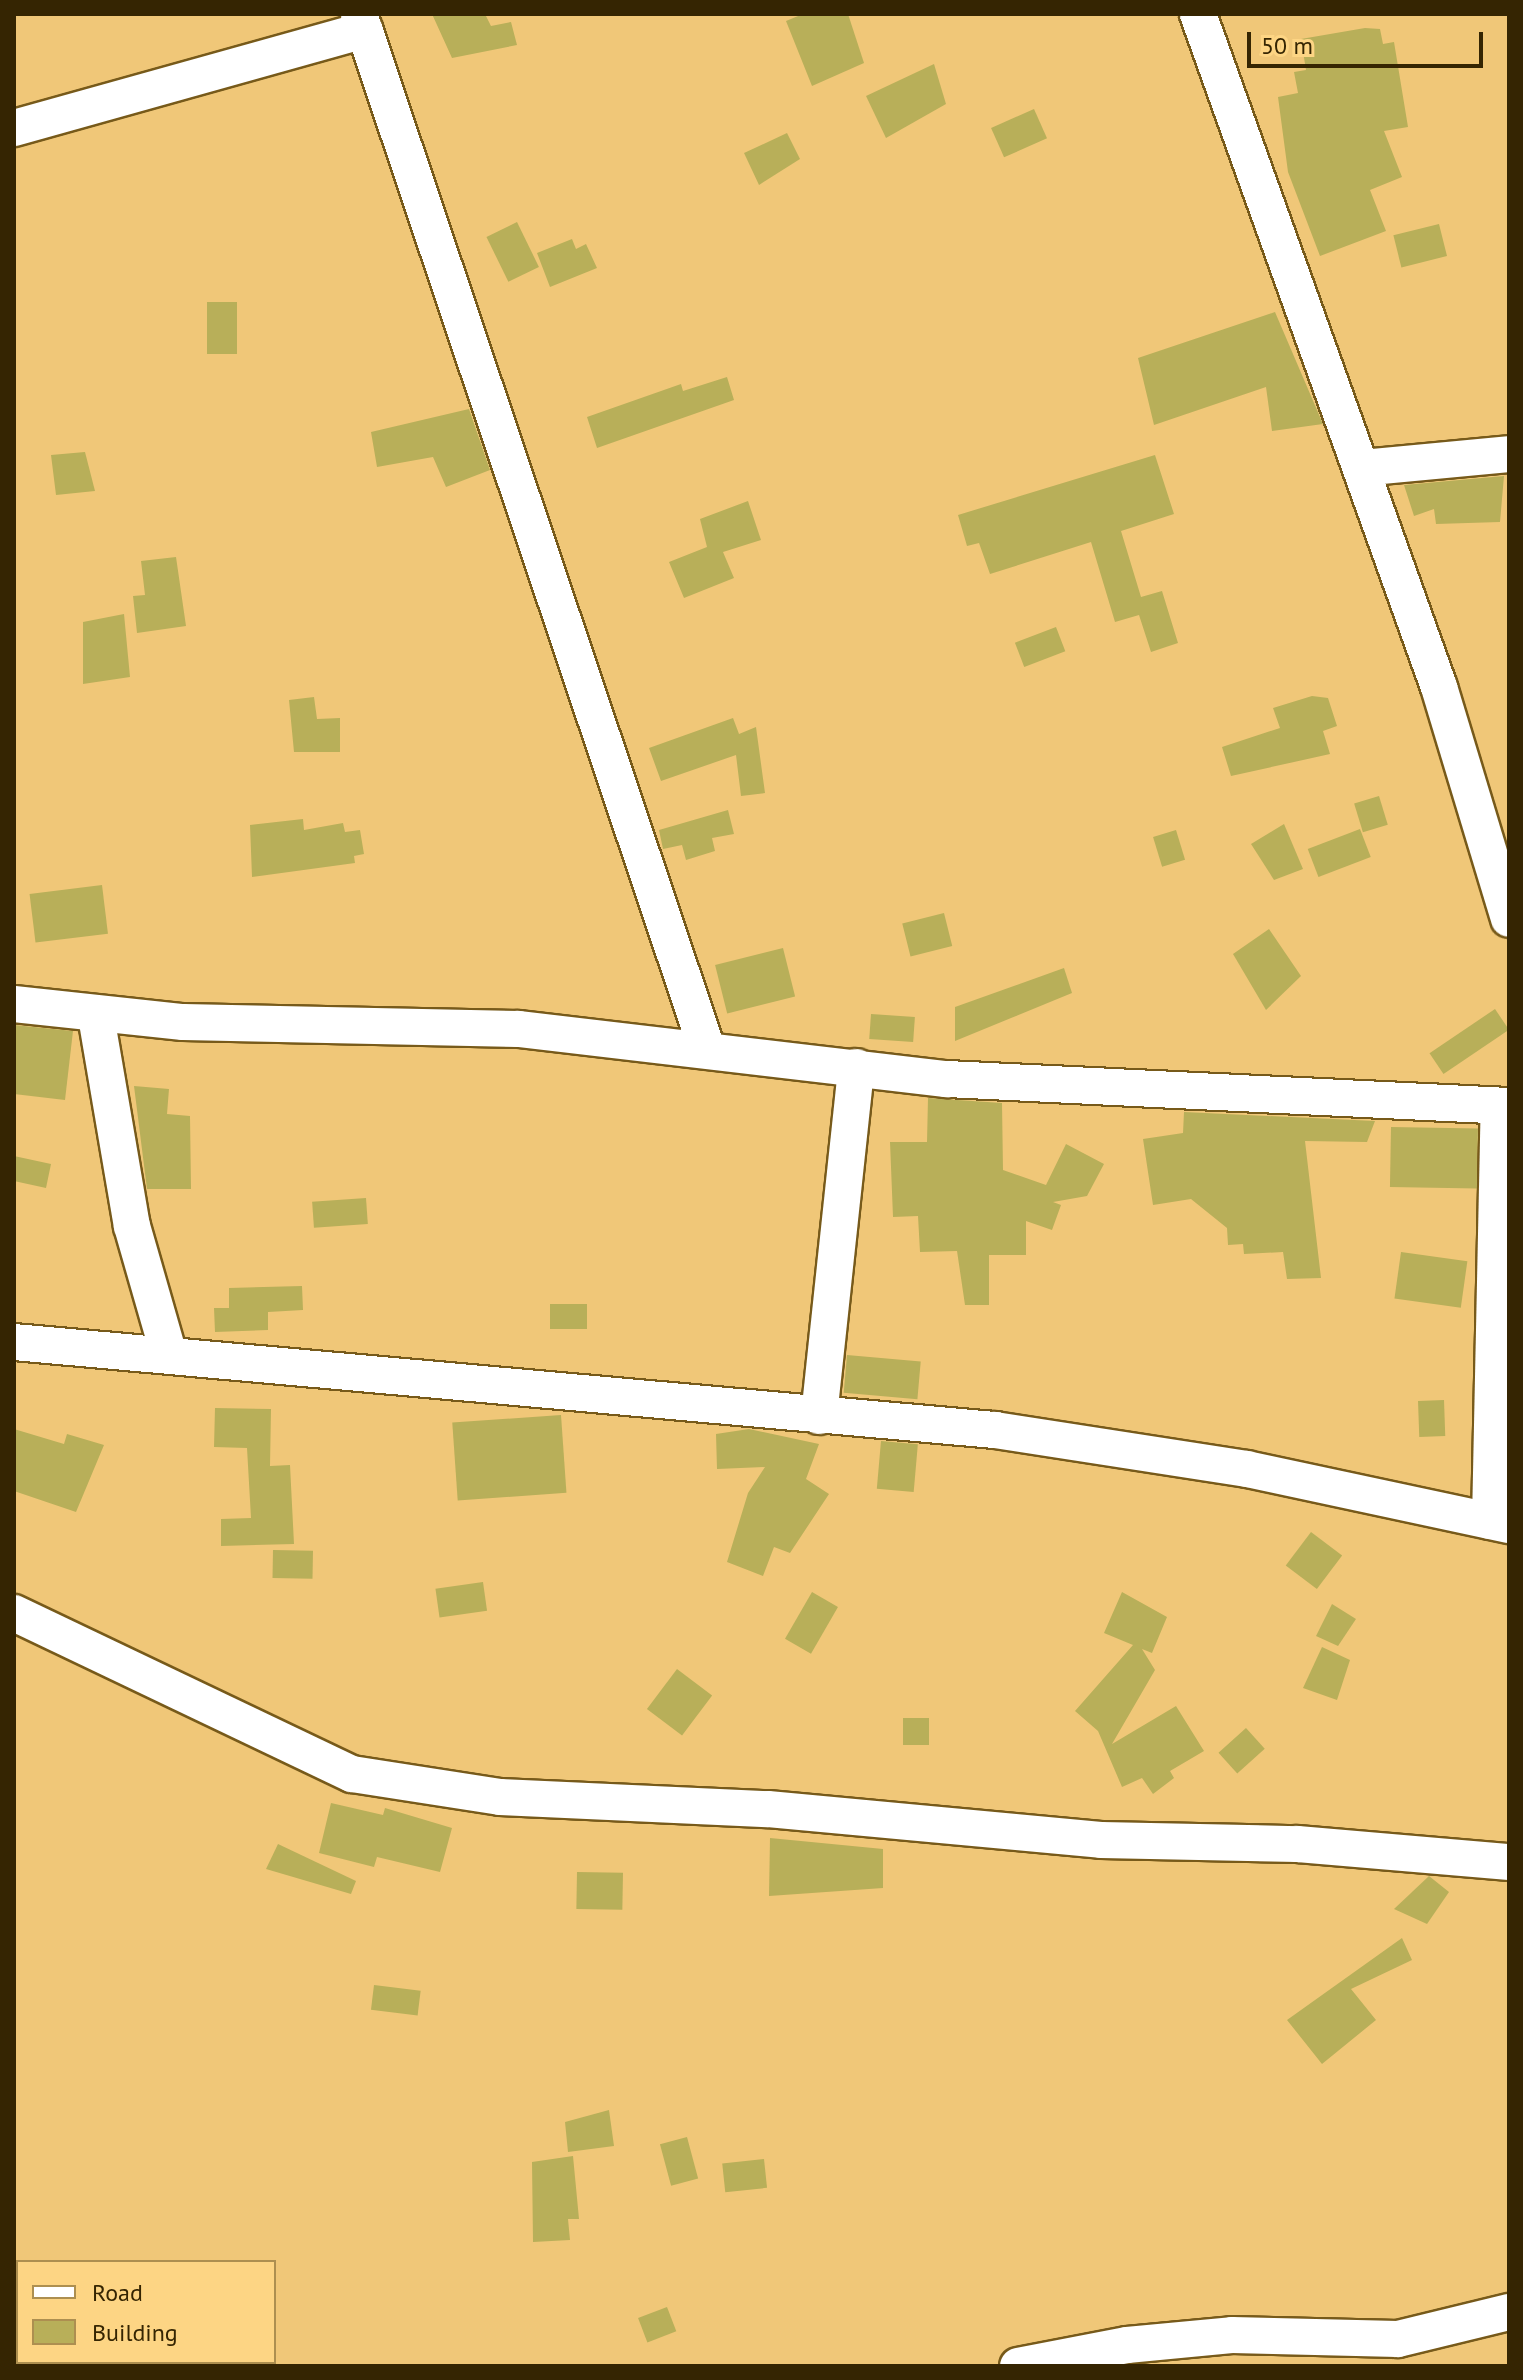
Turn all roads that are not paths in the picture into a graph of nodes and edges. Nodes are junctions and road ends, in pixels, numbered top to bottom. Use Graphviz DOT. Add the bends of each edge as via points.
graph roads {
  1 [pos="1198,14"];
  2 [pos="362,22"];
  3 [pos="14,128"];
  4 [pos="1509,454"];
  5 [pos="1362,468"];
  6 [pos="1509,919"];
  7 [pos="14,1004"];
  8 [pos="96,1016"];
  9 [pos="707,1049"];
  10 [pos="856,1067"];
  11 [pos="1504,1106"];
  12 [pos="14,1342"];
  13 [pos="169,1355"];
  14 [pos="819,1416"];
  15 [pos="1500,1523"];
  16 [pos="14,1613"];
  17 [pos="1509,1862"];
  18 [pos="1509,2312"];
  19 [pos="1018,2366"];
  1 -- 5 [label="street"];
  2 -- 3 [label="street"];
  2 -- 9 [label="street"];
  4 -- 5 [label="street"];
  5 -- 6 [label="street"];
  7 -- 8 [label="street"];
  8 -- 9 [label="street" via="519,1029"];
  8 -- 13 [label="street" via="132,1226"];
  9 -- 10 [label="street"];
  10 -- 11 [label="street" via="947,1079"];
  10 -- 14 [label="street"];
  11 -- 15 [label="street"];
  12 -- 13 [label="street"];
  13 -- 14 [label="street"];
  14 -- 15 [label="street" via="995,1430 1247,1469"];
  16 -- 17 [label="street" via="352,1774 500,1797 768,1809 1101,1840 1298,1844"];
  18 -- 19 [label="street" via="1398,2339 1232,2335 1127,2345"];
}
